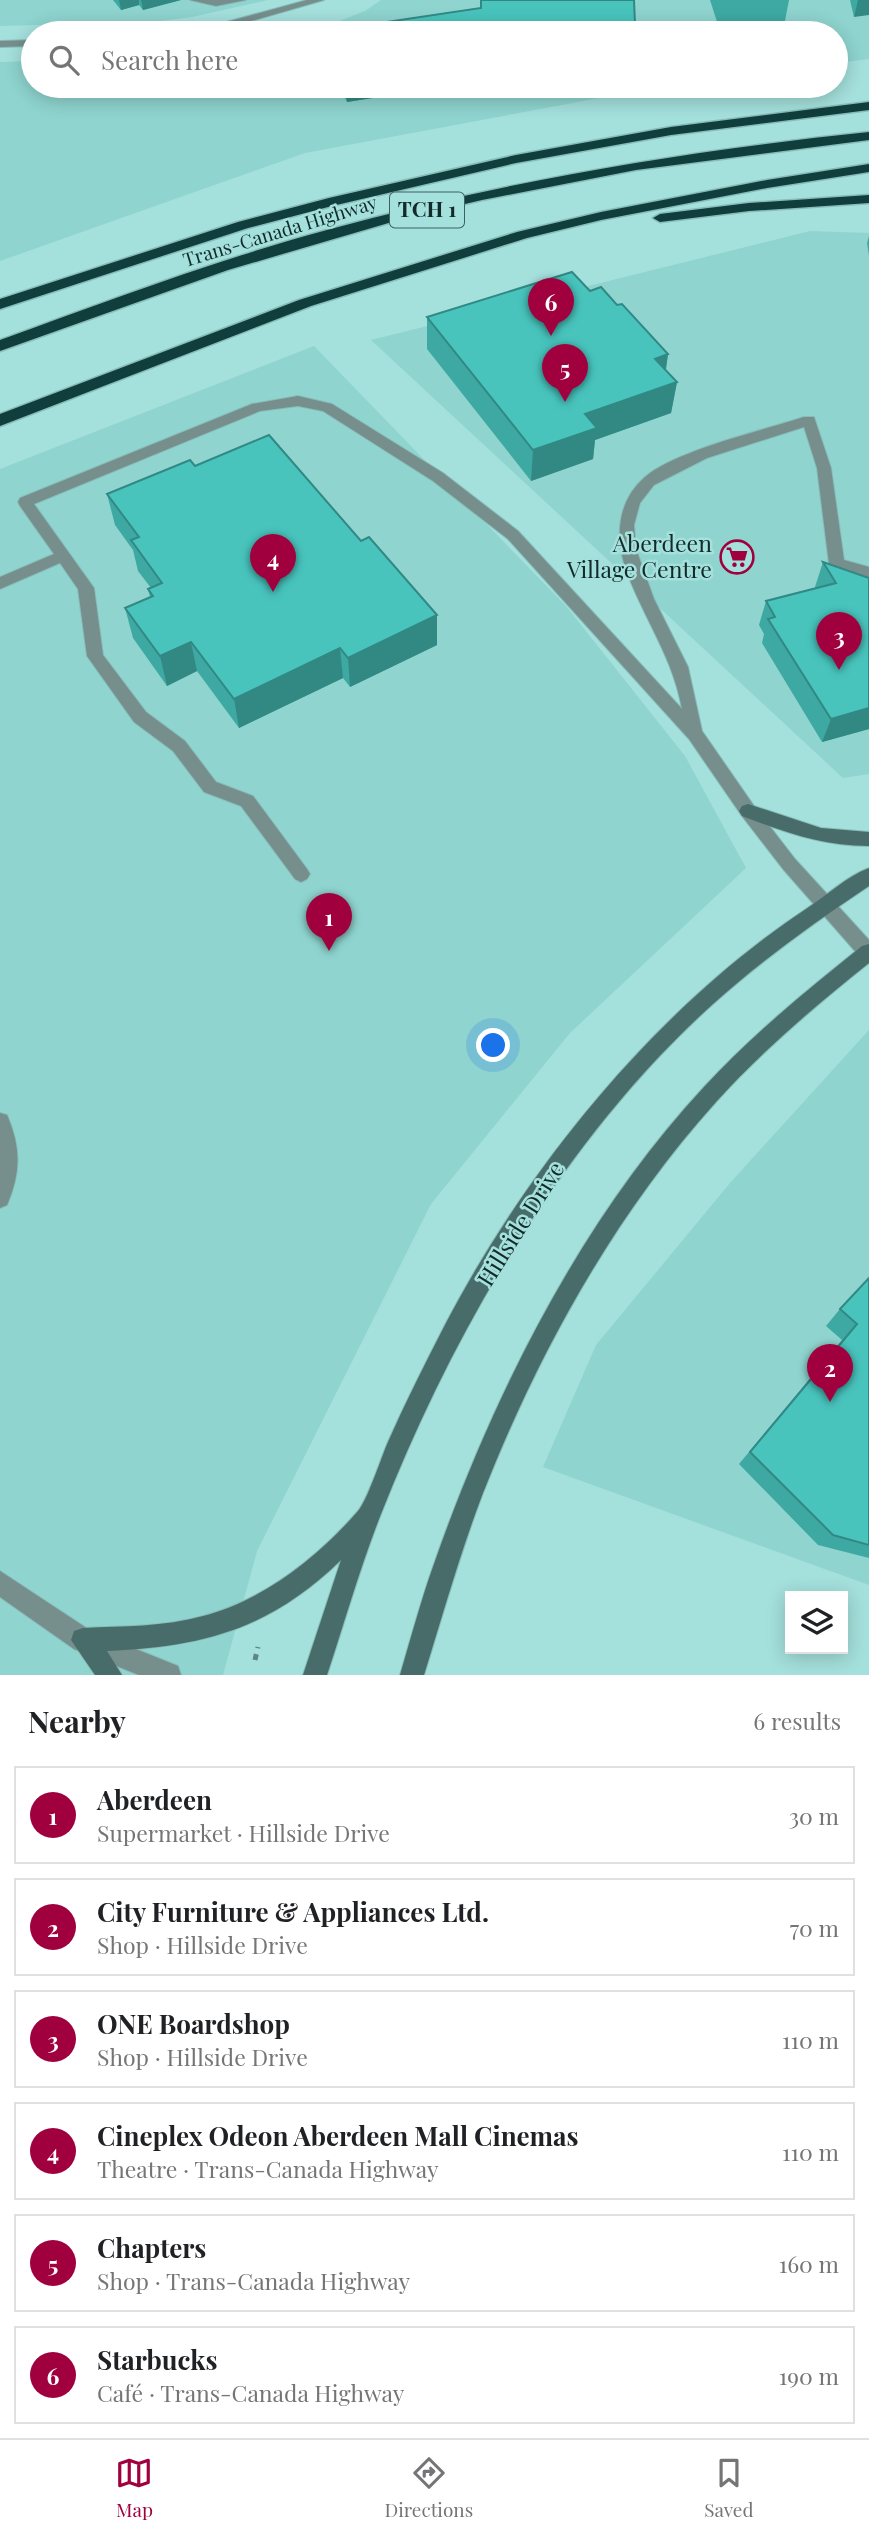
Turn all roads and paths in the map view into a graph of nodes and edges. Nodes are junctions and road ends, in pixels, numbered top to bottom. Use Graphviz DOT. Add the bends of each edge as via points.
graph roads {
  1 [pos="195,0"];
  2 [pos="241,0"];
  3 [pos="319,0"];
  4 [pos="242,21"];
  5 [pos="21,43"];
  6 [pos="0,44"];
  7 [pos="867,106"];
  8 [pos="869,136"];
  9 [pos="869,168"];
  10 [pos="869,199"];
  11 [pos="463,256"];
  12 [pos="0,304"];
  13 [pos="0,346"];
  14 [pos="0,418"];
  15 [pos="63,556"];
  16 [pos="869,573"];
  17 [pos="0,583"];
  18 [pos="695,734"];
  19 [pos="748,811"];
  20 [pos="869,839"];
  21 [pos="301,874"];
  22 [pos="869,876"];
  23 [pos="822,903"];
  24 [pos="869,952"];
  25 [pos="0,1122"];
  26 [pos="0,1198"];
  27 [pos="369,1514"];
  28 [pos="0,1583"];
  29 [pos="83,1640"];
  30 [pos="258,1647"];
  31 [pos="255,1660"];
  32 [pos="110,1675"];
  33 [pos="169,1675"];
  34 [pos="315,1675"];
  35 [pos="412,1675"];
  1 -- 2 [label="street" via="216,4"];
  3 -- 4 [label="street"];
  5 -- 6 [label="street"];
  7 -- 12 [label="highway, Trans-Canada Highway / TCH 1" via="591,144 378,190 243,225"];
  8 -- 13 [label="highway, Trans-Canada Highway / TCH 1" via="606,171 409,214 254,256"];
  9 -- 11 [label="highway" via="601,216 522,235"];
  10 -- 11 [label="highway" via="749,207 623,223"];
  11 -- 14 [label="highway" via="305,303"];
  15 -- 17 [label="street"];
  15 -- 18 [label="street" via="25,502 257,407 298,401 327,407 438,477 513,535"];
  15 -- 21 [label="street" via="86,588 95,656 140,717 179,746 210,787 247,801"];
  16 -- 18 [label="street" via="837,564 824,468 809,420 682,463 650,481 629,514 626,539 632,569 681,668"];
  18 -- 19 [label="street"];
  19 -- 20 [label="main road" via="815,836"];
  19 -- 23 [label="street"];
  22 -- 23 [label="main road, Hillside Drive"];
  23 -- 24 [label="street"];
  23 -- 27 [label="main road, Hillside Drive" via="695,1008 631,1073 565,1155 502,1249 431,1375"];
  24 -- 35 [label="main road" via="751,1052 691,1116 568,1294 505,1414 451,1548"];
  25 -- 26 [label="street" via="10,1144 10,1172"];
  27 -- 29 [label="main road" via="322,1564 287,1592 226,1623 176,1634"];
  27 -- 34 [label="main road, Hillside Drive"];
  28 -- 29 [label="street"];
  29 -- 32 [label="main road"];
  29 -- 33 [label="street"];
  30 -- 31 [label="path"];
}
